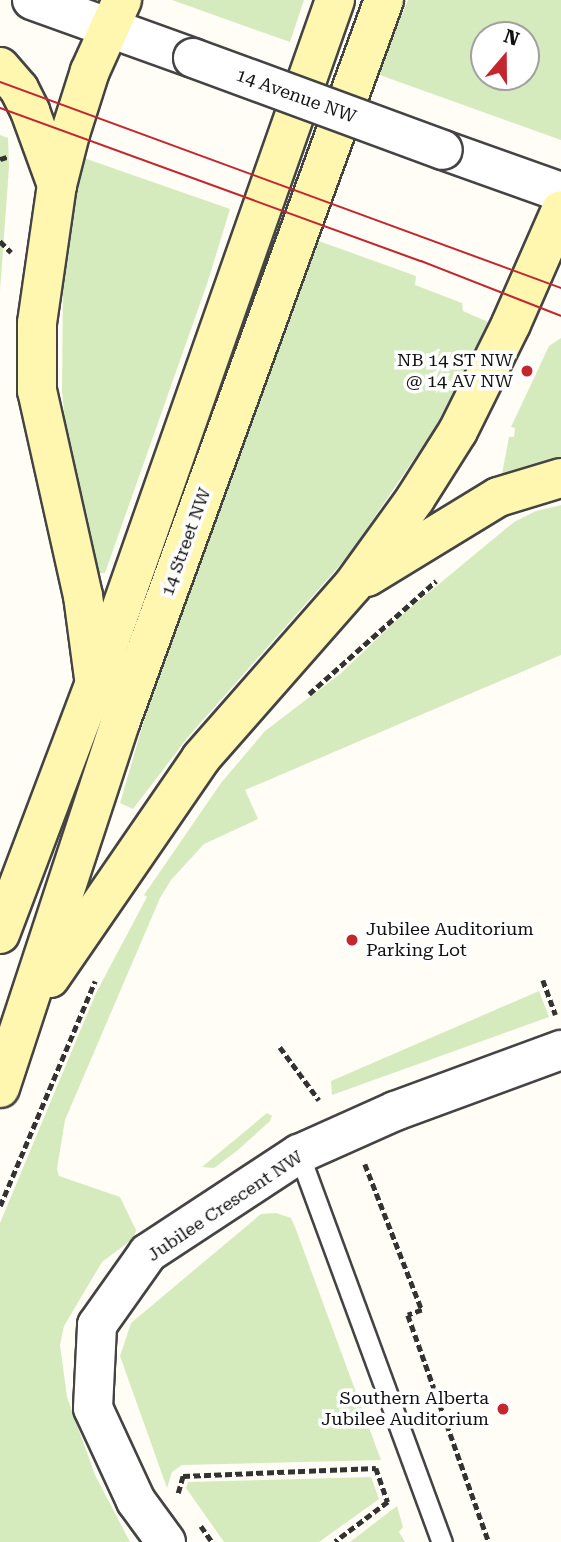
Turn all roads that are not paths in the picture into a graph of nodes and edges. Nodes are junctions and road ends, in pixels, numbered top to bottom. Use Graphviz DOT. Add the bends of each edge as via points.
graph roads {
  1 [pos="32,0"];
  2 [pos="335,0"];
  3 [pos="384,0"];
  4 [pos="116,14"];
  5 [pos="0,67"];
  6 [pos="57,185"];
  7 [pos="561,192"];
  8 [pos="561,210"];
  9 [pos="561,478"];
  10 [pos="353,585"];
  11 [pos="95,683"];
  12 [pos="0,934"];
  13 [pos="25,1014"];
  14 [pos="559,1033"];
  15 [pos="0,1088"];
  16 [pos="299,1154"];
  17 [pos="166,1542"];
  18 [pos="442,1542"];
  1 -- 4 [label="street, 14 Avenue NW"];
  2 -- 11 [label="main road"];
  3 -- 13 [label="main road, 14 Street NW" via="120,723"];
  4 -- 6 [label="main road" via="90,71"];
  4 -- 7 [label="street, 14 Avenue NW, bridge" via="193,58"];
  5 -- 6 [label="main road" via="24,100"];
  6 -- 11 [label="main road" via="37,323 37,391 83,596"];
  8 -- 10 [label="main road" via="458,431"];
  9 -- 10 [label="main road" via="498,497"];
  10 -- 13 [label="main road" via="201,758"];
  11 -- 12 [label="main road"];
  13 -- 15 [label="main road, 14 Street NW"];
  14 -- 16 [label="street, Jubilee Crescent NW"];
  16 -- 17 [label="street, Jubilee Crescent NW" via="148,1253 97,1325 93,1408 136,1502"];
  16 -- 18 [label="lane"];
}
